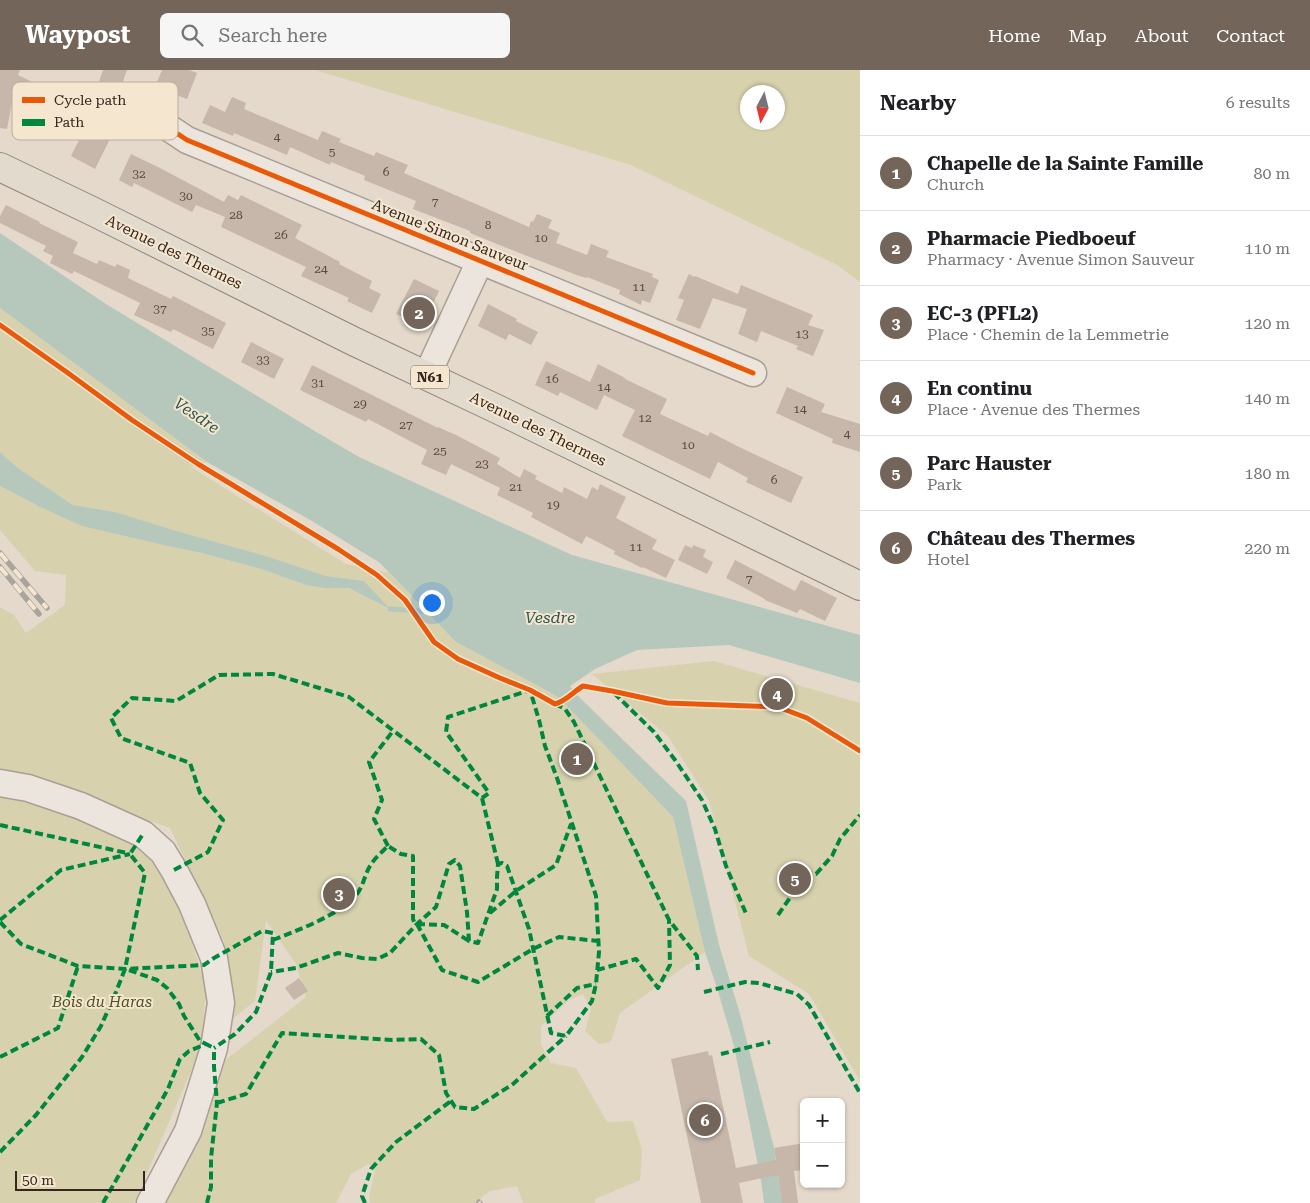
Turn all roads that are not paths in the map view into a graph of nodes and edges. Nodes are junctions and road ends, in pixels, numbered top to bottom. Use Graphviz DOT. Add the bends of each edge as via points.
graph roads {
  1 [pos="178,134"];
  2 [pos="0,167"];
  3 [pos="480,261"];
  4 [pos="753,373"];
  5 [pos="427,375"];
  6 [pos="860,586"];
  7 [pos="0,783"];
  8 [pos="150,1203"];
  1 -- 3 [label="street, Avenue Simon Sauveur"];
  2 -- 5 [label="main road, Avenue des Thermes / N61"];
  3 -- 4 [label="street, Avenue Simon Sauveur"];
  3 -- 5 [label="street, Avenue Simon Sauveur"];
  5 -- 6 [label="main road, Avenue des Thermes / N61"];
  7 -- 8 [label="street" via="28,788 81,806 143,834 162,852 174,870 214,958 221,1003 214,1048 188,1130"];
}
